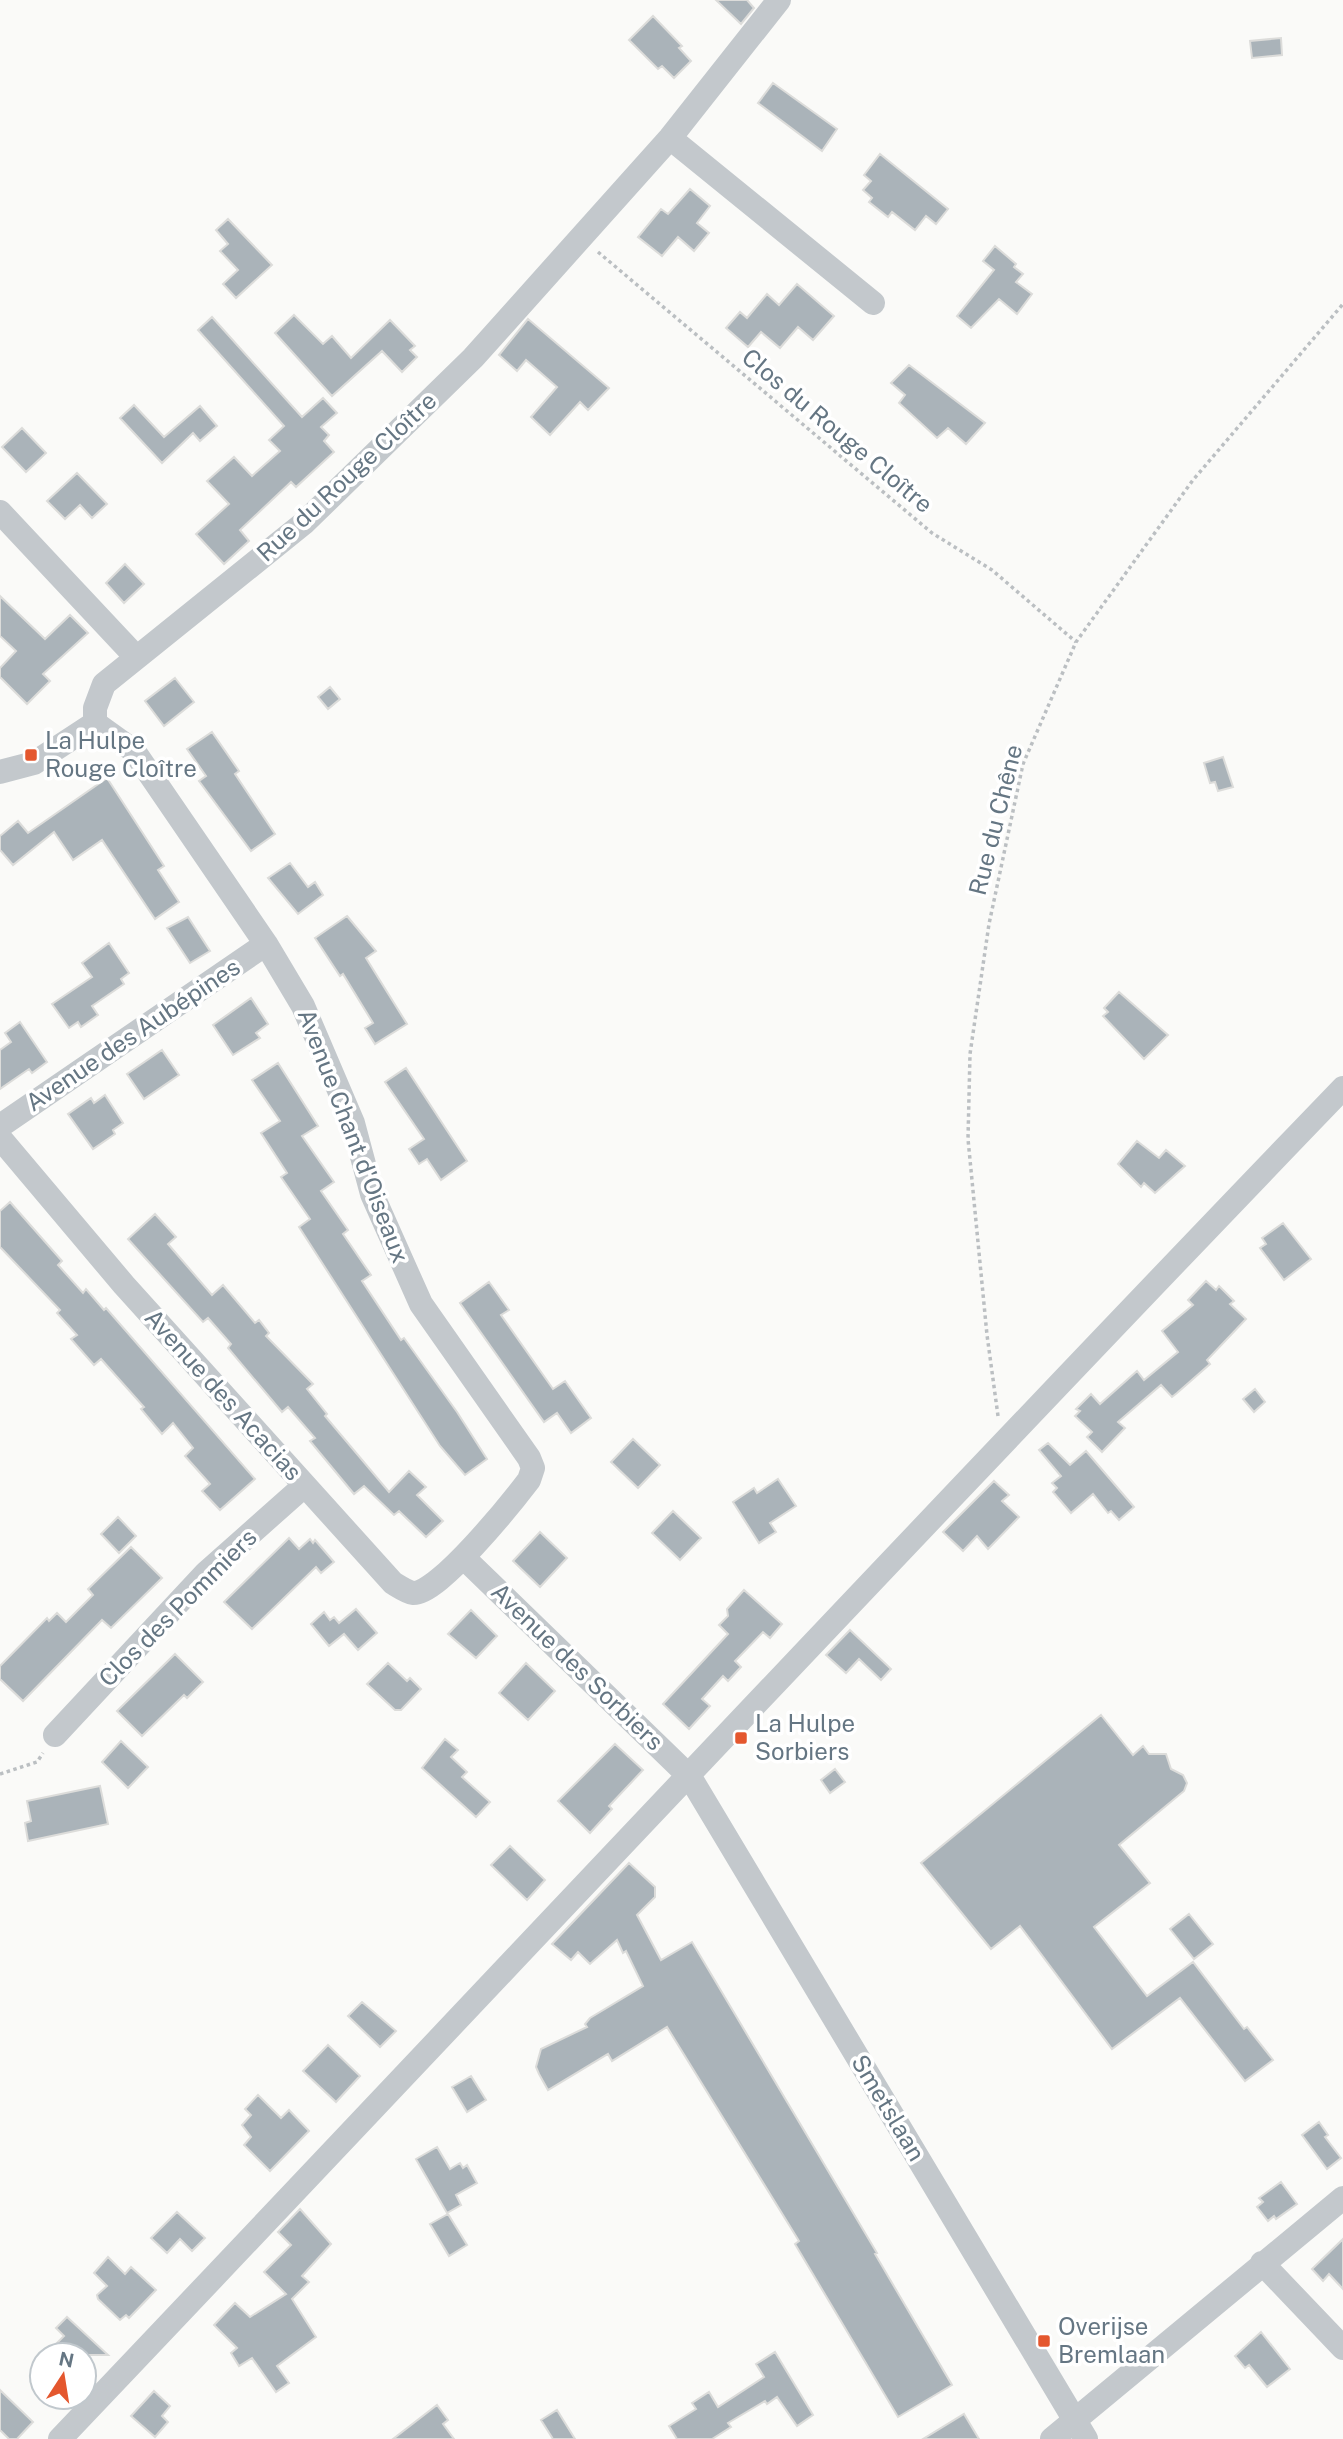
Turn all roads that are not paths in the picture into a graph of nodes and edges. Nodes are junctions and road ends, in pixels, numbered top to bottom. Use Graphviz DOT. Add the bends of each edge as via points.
graph roads {
  1 [pos="779,0"];
  2 [pos="670,138"];
  3 [pos="873,303"];
  4 [pos="0,512"];
  5 [pos="136,657"];
  6 [pos="95,723"];
  7 [pos="0,772"];
  8 [pos="266,944"];
  9 [pos="1343,1088"];
  10 [pos="0,1126"];
  11 [pos="0,1138"];
  12 [pos="304,1486"];
  13 [pos="463,1557"];
  14 [pos="55,1735"];
  15 [pos="690,1777"];
  16 [pos="1343,2198"];
  17 [pos="1262,2263"];
  18 [pos="1343,2348"];
  19 [pos="1081,2429"];
  20 [pos="60,2439"];
  21 [pos="1052,2439"];
  1 -- 2 [label="street, Rue du Rouge Cloître"];
  2 -- 3 [label="street"];
  2 -- 5 [label="street, Rue du Rouge Cloître" via="473,358 304,523"];
  4 -- 5 [label="street"];
  5 -- 6 [label="street, Rue du Rouge Cloître" via="104,684"];
  6 -- 7 [label="street" via="34,763"];
  6 -- 8 [label="street, Avenue Chant d'Oiseaux" via="134,751"];
  8 -- 10 [label="street, Avenue des Aubépines"];
  8 -- 13 [label="street, Avenue Chant d'Oiseaux" via="303,1006 328,1063 352,1123 372,1194 421,1304 533,1468 514,1500"];
  9 -- 15 [label="street"];
  11 -- 12 [label="street, Avenue des Acacias"];
  12 -- 13 [label="street, Avenue des Acacias" via="393,1583 412,1593 427,1589"];
  12 -- 14 [label="street, Clos des Pommiers" via="206,1573"];
  13 -- 15 [label="street, Avenue des Sorbiers"];
  15 -- 19 [label="street, Smetslaan"];
  15 -- 20 [label="street"];
  16 -- 17 [label="street"];
  17 -- 18 [label="street"];
  17 -- 19 [label="street"];
  19 -- 21 [label="street"];
}
